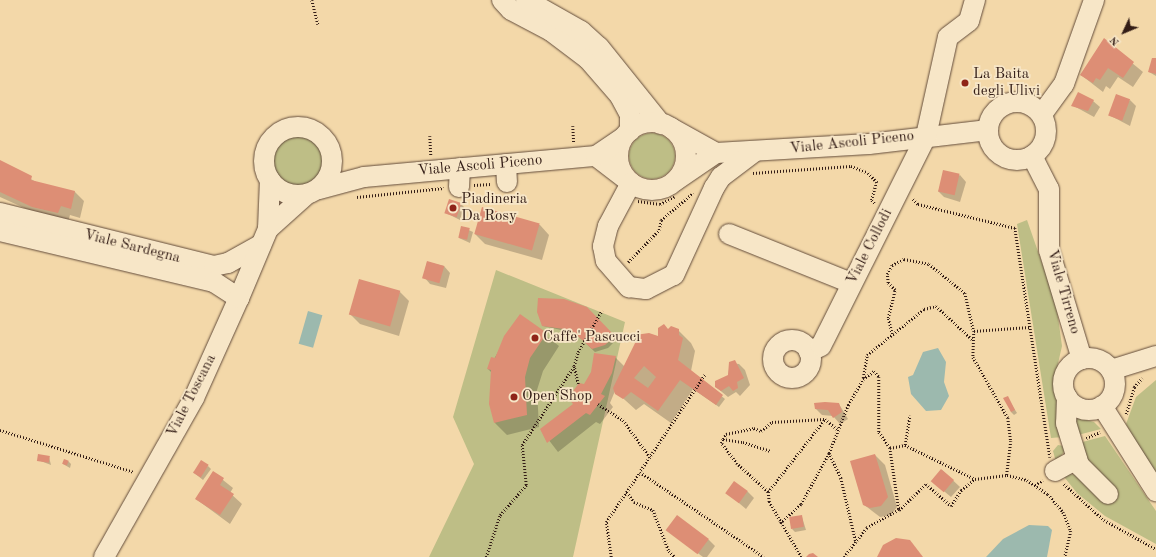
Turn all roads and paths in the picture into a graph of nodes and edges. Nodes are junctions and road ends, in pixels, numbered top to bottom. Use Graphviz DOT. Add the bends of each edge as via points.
graph roads {
  1 [pos="312,0"];
  2 [pos="502,0"];
  3 [pos="526,0"];
  4 [pos="975,0"];
  5 [pos="1094,0"];
  6 [pos="318,24"];
  7 [pos="1042,114"];
  8 [pos="666,126"];
  9 [pos="988,130"];
  10 [pos="627,134"];
  11 [pos="926,136"];
  12 [pos="754,152"];
  13 [pos="716,153"];
  14 [pos="332,155"];
  15 [pos="596,156"];
  16 [pos="1032,156"];
  17 [pos="507,173"];
  18 [pos="749,173"];
  19 [pos="364,177"];
  20 [pos="460,178"];
  21 [pos="270,180"];
  22 [pos="900,186"];
  23 [pos="707,187"];
  24 [pos="628,189"];
  25 [pos="674,189"];
  26 [pos="313,191"];
  27 [pos="354,197"];
  28 [pos="880,197"];
  29 [pos="0,213"];
  30 [pos="0,231"];
  31 [pos="264,237"];
  32 [pos="726,241"];
  33 [pos="616,276"];
  34 [pos="848,290"];
  35 [pos="239,298"];
  36 [pos="602,310"];
  37 [pos="1030,327"];
  38 [pos="974,331"];
  39 [pos="892,334"];
  40 [pos="974,340"];
  41 [pos="809,352"];
  42 [pos="1156,356"];
  43 [pos="1082,358"];
  44 [pos="574,366"];
  45 [pos="1110,370"];
  46 [pos="705,375"];
  47 [pos="863,379"];
  48 [pos="578,384"];
  49 [pos="1067,397"];
  50 [pos="598,404"];
  51 [pos="1102,406"];
  52 [pos="910,415"];
  53 [pos="825,419"];
  54 [pos="0,430"];
  55 [pos="838,430"];
  56 [pos="724,440"];
  57 [pos="905,445"];
  58 [pos="890,448"];
  59 [pos="771,451"];
  60 [pos="829,453"];
  61 [pos="650,456"];
  62 [pos="1077,459"];
  63 [pos="1055,471"];
  64 [pos="640,472"];
  65 [pos="1007,475"];
  66 [pos="149,477"];
  67 [pos="975,479"];
  68 [pos="1156,491"];
  69 [pos="627,492"];
  70 [pos="768,492"];
  71 [pos="1108,494"];
  72 [pos="899,510"];
  73 [pos="780,523"];
  74 [pos="856,542"];
  75 [pos="1156,549"];
  76 [pos="104,557"];
  77 [pos="486,557"];
  78 [pos="611,557"];
  79 [pos="675,557"];
  80 [pos="764,557"];
  81 [pos="801,557"];
  82 [pos="844,557"];
  83 [pos="1065,557"];
  1 -- 6 [label="path"];
  2 -- 10 [label="street" via="512,10 558,35 588,59 620,96 630,115"];
  3 -- 8 [label="street" via="580,31 599,47"];
  4 -- 11 [label="street, Viale Collodi" via="969,21 948,37"];
  5 -- 7 [label="street" via="1064,84"];
  7 -- 9 [label="street" via="1027,103 1009,103 994,113"];
  7 -- 16 [label="street" via="1047,132 1042,146"];
  8 -- 10 [label="street" via="644,123"];
  8 -- 13 [label="street"];
  8 -- 25 [label="street" via="681,140 686,156"];
  9 -- 11 [label="street, Viale Ascoli Piceno"];
  9 -- 16 [label="street" via="999,154 1015,160"];
  10 -- 15 [label="street, Viale Ascoli Piceno"];
  10 -- 24 [label="street" via="619,147 620,167"];
  11 -- 12 [label="street, Viale Ascoli Piceno" via="869,144"];
  11 -- 22 [label="street, Viale Collodi"];
  12 -- 13 [label="street, Viale Ascoli Piceno"];
  12 -- 23 [label="street"];
  13 -- 25 [label="street"];
  14 -- 19 [label="street"];
  14 -- 21 [label="street" via="320,136 310,130 290,129 269,145 265,163"];
  14 -- 26 [label="street" via="330,174"];
  15 -- 17 [label="street, Viale Ascoli Piceno"];
  15 -- 24 [label="street"];
  16 -- 43 [label="street, Viale Tirreno" via="1049,188 1049,250"];
  17 -- 20 [label="street, Viale Ascoli Piceno"];
  17 -- 20 [label="path"];
  18 -- 28 [label="path" via="851,166 868,173 877,182 873,204"];
  19 -- 20 [label="street, Viale Ascoli Piceno"];
  19 -- 26 [label="street, Viale Ascoli Piceno"];
  20 -- 27 [label="path"];
  21 -- 26 [label="street" via="286,193"];
  21 -- 31 [label="street, Viale Toscana"];
  22 -- 34 [label="street, Viale Collodi"];
  22 -- 37 [label="path" via="918,204 1015,228"];
  23 -- 33 [label="path" via="661,220 659,230"];
  23 -- 33 [label="street" via="674,275 646,289 629,287"];
  24 -- 25 [label="street"];
  24 -- 25 [label="path" via="660,204"];
  24 -- 33 [label="street" via="602,246 606,261"];
  26 -- 31 [label="street, Viale Toscana"];
  29 -- 31 [label="street, Viale Sardegna" via="214,266 228,263"];
  30 -- 35 [label="street, Viale Sardegna" via="214,282"];
  31 -- 35 [label="street, Viale Toscana"];
  32 -- 34 [label="street"];
  34 -- 41 [label="street, Viale Collodi" via="821,346"];
  35 -- 66 [label="street, Viale Toscana" via="194,398"];
  36 -- 44 [label="path"];
  37 -- 38 [label="path"];
  37 -- 63 [label="path"];
  38 -- 39 [label="path" via="965,293 929,264 904,259 892,265 887,274 888,283 895,290 888,318"];
  38 -- 40 [label="path"];
  39 -- 40 [label="path" via="924,309 936,306"];
  39 -- 47 [label="path" via="867,355"];
  40 -- 65 [label="path" via="973,357 1008,418 1012,441"];
  42 -- 45 [label="street"];
  43 -- 45 [label="street" via="1098,360"];
  43 -- 49 [label="street" via="1064,374"];
  44 -- 48 [label="path"];
  44 -- 77 [label="path" via="522,445 526,485 500,515"];
  45 -- 51 [label="street" via="1113,393"];
  46 -- 61 [label="path"];
  47 -- 55 [label="path"];
  47 -- 58 [label="path" via="874,372 879,377 879,432"];
  49 -- 51 [label="street" via="1079,408"];
  49 -- 62 [label="street" via="1066,423"];
  50 -- 61 [label="path" via="623,420"];
  51 -- 68 [label="street"];
  52 -- 57 [label="path"];
  53 -- 55 [label="path"];
  53 -- 56 [label="path" via="772,422 761,431 754,428 733,436 726,434"];
  53 -- 70 [label="path"];
  54 -- 66 [label="path"];
  55 -- 60 [label="path"];
  56 -- 59 [label="path" via="743,442"];
  56 -- 70 [label="path" via="721,443 737,464"];
  57 -- 58 [label="path"];
  57 -- 67 [label="path"];
  58 -- 72 [label="path"];
  60 -- 73 [label="path" via="801,504"];
  60 -- 74 [label="path" via="841,478"];
  61 -- 64 [label="path"];
  62 -- 63 [label="street"];
  62 -- 71 [label="street"];
  63 -- 75 [label="path" via="1081,503"];
  64 -- 69 [label="path"];
  64 -- 80 [label="path"];
  65 -- 67 [label="path"];
  65 -- 83 [label="path" via="1028,480 1048,494 1064,512 1071,531"];
  66 -- 76 [label="street, Viale Toscana"];
  67 -- 72 [label="path" via="961,490 951,506 926,484"];
  69 -- 78 [label="path" via="606,522"];
  69 -- 79 [label="path" via="634,502 653,510 669,551"];
  70 -- 73 [label="path"];
  72 -- 74 [label="path" via="867,528"];
  73 -- 81 [label="path"];
  74 -- 82 [label="path"];
}
